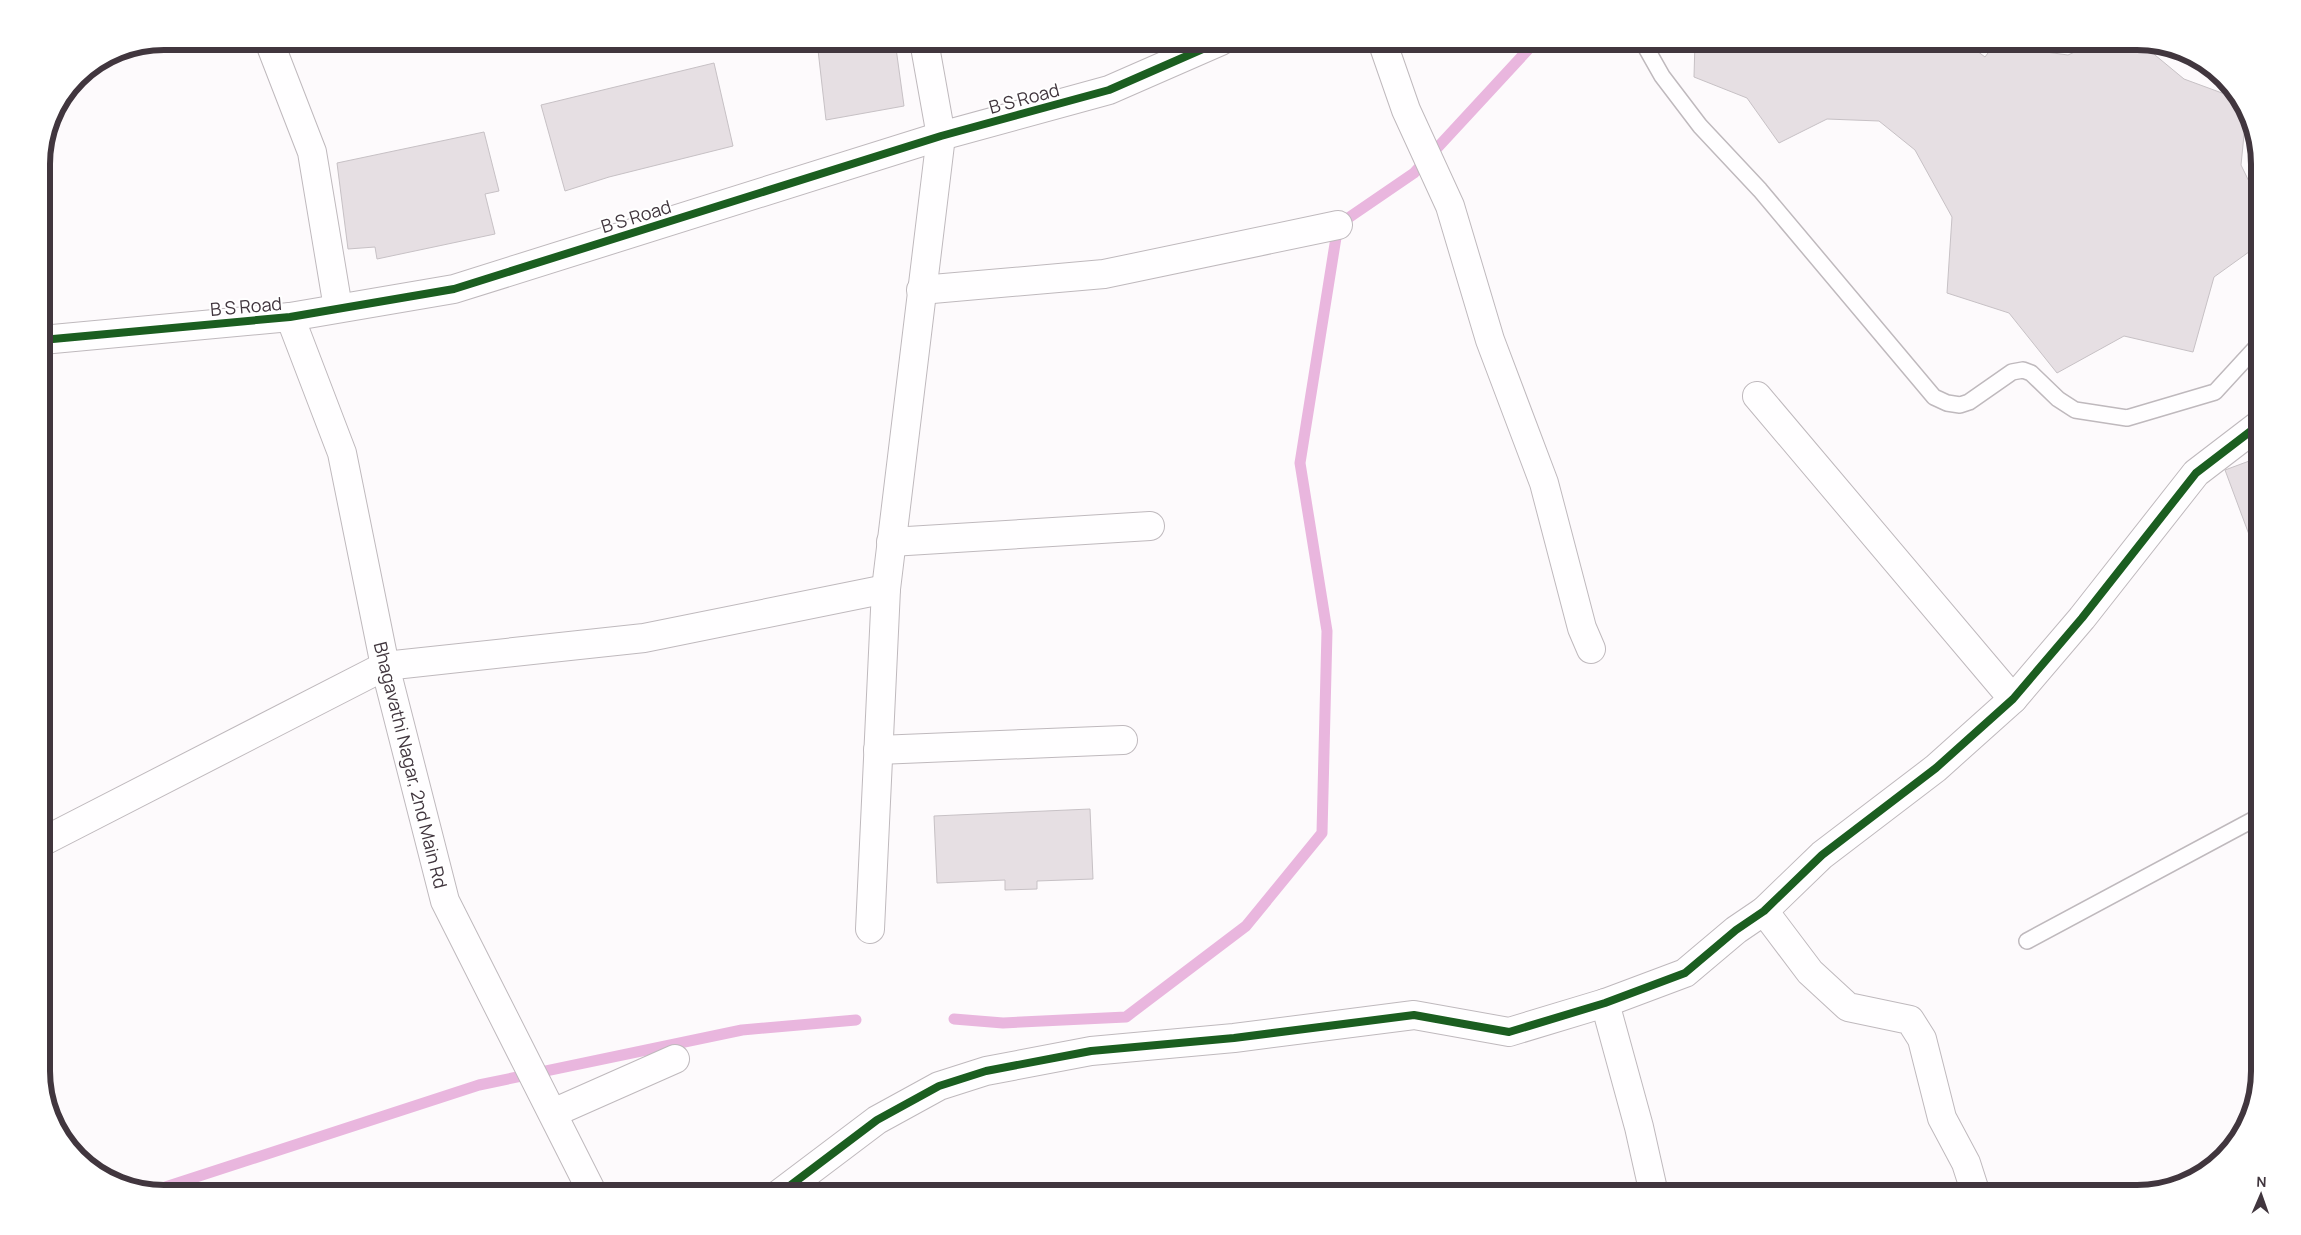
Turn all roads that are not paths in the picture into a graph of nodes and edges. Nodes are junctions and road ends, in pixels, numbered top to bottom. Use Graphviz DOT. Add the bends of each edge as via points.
graph roads {
  1 [pos="272,50"];
  2 [pos="926,50"];
  3 [pos="1200,50"];
  4 [pos="1385,50"];
  5 [pos="1647,50"];
  6 [pos="941,136"];
  7 [pos="1338,224"];
  8 [pos="922,290"];
  9 [pos="338,308"];
  10 [pos="290,317"];
  11 [pos="50,339"];
  12 [pos="2251,353"];
  13 [pos="1757,396"];
  14 [pos="2251,431"];
  15 [pos="1150,526"];
  16 [pos="891,542"];
  17 [pos="886,589"];
  18 [pos="1591,650"];
  19 [pos="385,666"];
  20 [pos="2013,699"];
  21 [pos="1123,740"];
  22 [pos="878,750"];
  23 [pos="2251,821"];
  24 [pos="50,838"];
  25 [pos="1764,911"];
  26 [pos="870,929"];
  27 [pos="2027,941"];
  28 [pos="1605,1003"];
  29 [pos="675,1059"];
  30 [pos="549,1105"];
  31 [pos="585,1185"];
  32 [pos="791,1185"];
  33 [pos="1652,1185"];
  34 [pos="1973,1185"];
  1 -- 9 [label="street" via="312,152"];
  2 -- 6 [label="street"];
  3 -- 6 [label="street, B S Road" via="1109,90"];
  4 -- 18 [label="street" via="1406,110 1450,206 1490,340 1544,483 1582,628"];
  5 -- 12 [label="lane" via="1662,76 1700,126 1760,190 1934,397 1960,405 2012,372 2023,370 2075,410 2130,418 2215,392"];
  6 -- 8 [label="street"];
  6 -- 9 [label="street, B S Road" via="454,289"];
  7 -- 8 [label="street" via="1104,274"];
  8 -- 16 [label="street"];
  9 -- 10 [label="street, B S Road"];
  10 -- 11 [label="street, B S Road"];
  10 -- 19 [label="street, Bhagavathi Nagar, 2nd Main Rd" via="342,453"];
  13 -- 20 [label="street"];
  14 -- 20 [label="street" via="2196,473 2082,618"];
  15 -- 16 [label="street"];
  16 -- 17 [label="street"];
  17 -- 19 [label="street" via="644,638"];
  17 -- 22 [label="street"];
  19 -- 24 [label="street"];
  19 -- 30 [label="street, Bhagavathi Nagar, 2nd Main Rd" via="445,900"];
  20 -- 25 [label="street" via="1936,768 1822,855"];
  21 -- 22 [label="street"];
  22 -- 26 [label="street"];
  23 -- 27 [label="lane"];
  25 -- 28 [label="street" via="1685,973"];
  25 -- 34 [label="street" via="1810,972 1848,1007 1910,1020 1922,1038 1942,1118 1966,1163"];
  28 -- 32 [label="street" via="1509,1032 1414,1015 1234,1038 1091,1051 986,1071 939,1086 878,1120"];
  28 -- 33 [label="street"];
  29 -- 30 [label="street"];
  30 -- 31 [label="street, Bhagavathi Nagar, 2nd Main Rd"];
}
